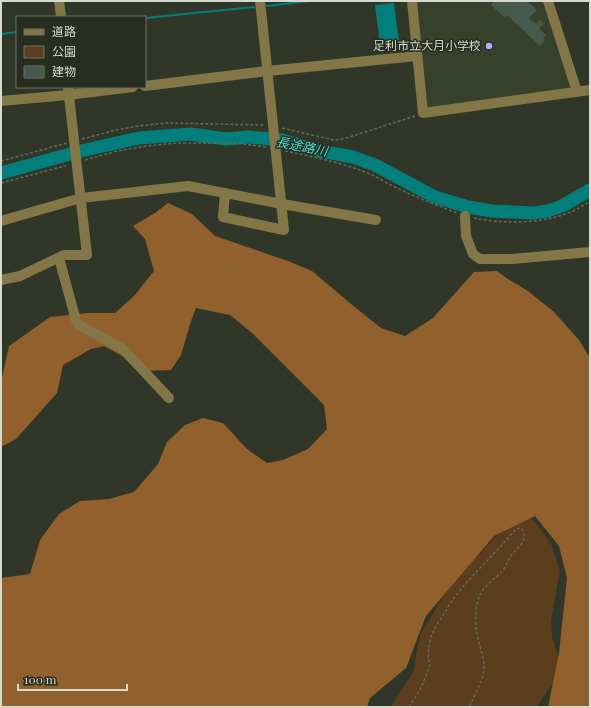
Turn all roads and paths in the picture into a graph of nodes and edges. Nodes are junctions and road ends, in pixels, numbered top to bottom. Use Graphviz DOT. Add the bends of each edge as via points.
graph roads {
  1 [pos="59,1"];
  2 [pos="262,1"];
  3 [pos="412,1"];
  4 [pos="548,1"];
  5 [pos="61,16"];
  6 [pos="417,56"];
  7 [pos="267,71"];
  8 [pos="146,86"];
  9 [pos="117,88"];
  10 [pos="590,90"];
  11 [pos="68,91"];
  12 [pos="577,92"];
  13 [pos="1,101"];
  14 [pos="423,113"];
  15 [pos="273,127"];
  16 [pos="74,143"];
  17 [pos="275,148"];
  18 [pos="1,161"];
  19 [pos="76,161"];
  20 [pos="1,183"];
  21 [pos="225,193"];
  22 [pos="81,198"];
  23 [pos="590,201"];
  24 [pos="282,204"];
  25 [pos="465,216"];
  26 [pos="376,220"];
  27 [pos="1,221"];
  28 [pos="590,252"];
  29 [pos="59,258"];
  30 [pos="1,280"];
  31 [pos="168,398"];
  32 [pos="409,707"];
  33 [pos="469,707"];
  1 -- 5 [label="street"];
  2 -- 7 [label="street"];
  3 -- 6 [label="street"];
  4 -- 12 [label="street"];
  6 -- 7 [label="street"];
  6 -- 14 [label="street"];
  7 -- 8 [label="street"];
  7 -- 15 [label="street"];
  9 -- 11 [label="street"];
  10 -- 12 [label="street"];
  11 -- 13 [label="street"];
  11 -- 16 [label="street"];
  12 -- 14 [label="street"];
  14 -- 15 [label="path" via="334,140"];
  15 -- 16 [label="path" via="166,123 116,130"];
  15 -- 17 [label="street"];
  16 -- 18 [label="path"];
  16 -- 19 [label="street"];
  17 -- 19 [label="path" via="235,143 178,143 117,151"];
  17 -- 24 [label="street"];
  17 -- 25 [label="path" via="312,156 369,174"];
  19 -- 20 [label="path"];
  19 -- 22 [label="street"];
  21 -- 22 [label="street" via="188,186"];
  21 -- 24 [label="street"];
  21 -- 24 [label="street" via="223,217 284,230"];
  22 -- 27 [label="street"];
  22 -- 29 [label="street" via="87,255 64,255"];
  23 -- 25 [label="path" via="567,214 529,222 504,222"];
  24 -- 26 [label="street"];
  25 -- 28 [label="street" via="466,236 473,254 480,259 512,260"];
  29 -- 30 [label="street" via="20,276"];
  29 -- 31 [label="street" via="77,324 123,349"];
  32 -- 33 [label="path" via="421,688 430,665 428,646 436,626 451,602 512,532 521,528 525,537 523,542 479,598 476,631 484,671"];
}
